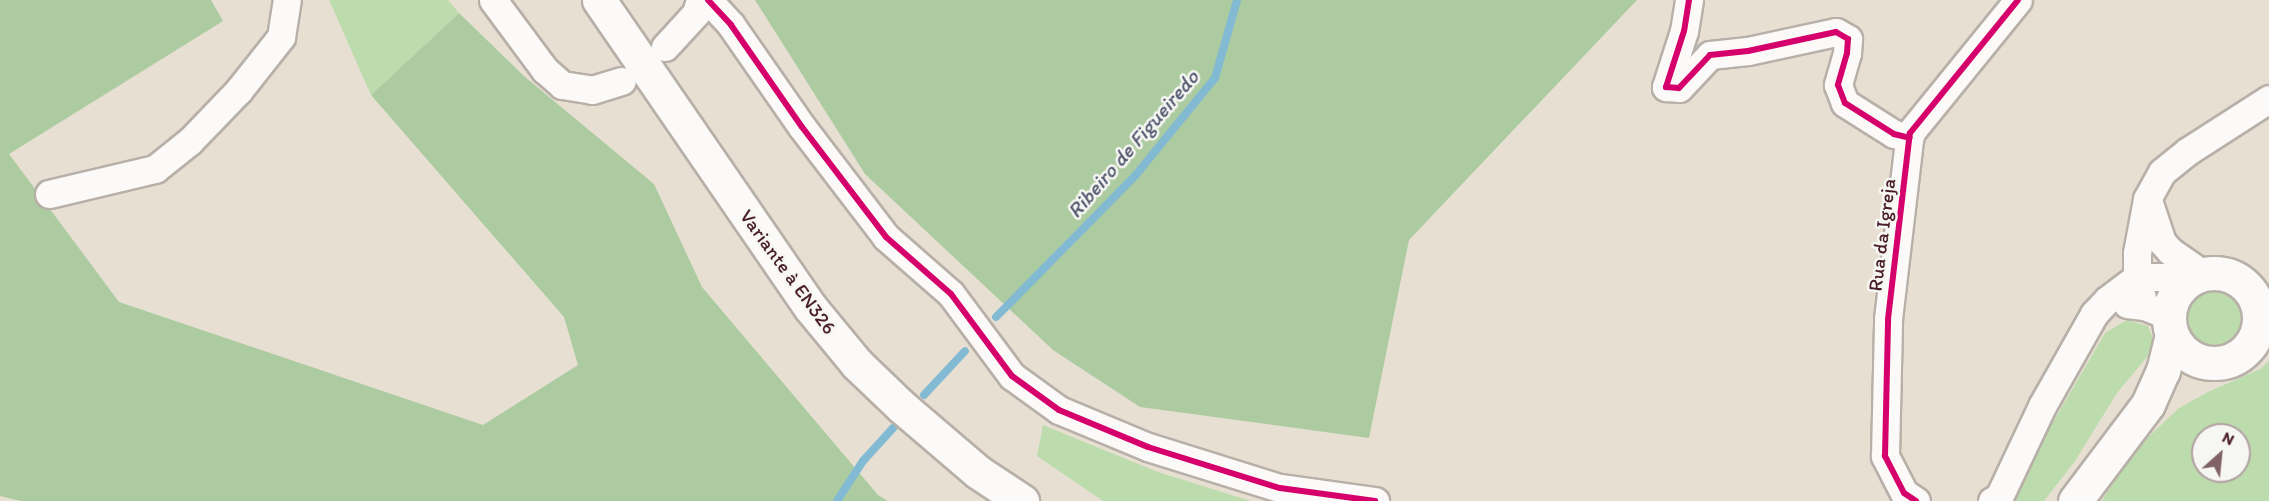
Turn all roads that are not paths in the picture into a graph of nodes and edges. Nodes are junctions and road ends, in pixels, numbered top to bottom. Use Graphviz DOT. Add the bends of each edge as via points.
graph roads {
  1 [pos="287,0"];
  2 [pos="493,0"];
  3 [pos="599,0"];
  4 [pos="700,0"];
  5 [pos="708,0"];
  6 [pos="1689,0"];
  7 [pos="2018,0"];
  8 [pos="665,47"];
  9 [pos="622,81"];
  10 [pos="2269,99"];
  11 [pos="1910,138"];
  12 [pos="49,194"];
  13 [pos="2147,199"];
  14 [pos="2137,277"];
  15 [pos="2194,277"];
  16 [pos="2257,288"];
  17 [pos="2094,314"];
  18 [pos="2161,319"];
  19 [pos="2263,332"];
  20 [pos="2216,364"];
  21 [pos="2148,404"];
  22 [pos="2084,493"];
  23 [pos="1022,501"];
  24 [pos="1375,501"];
  25 [pos="1916,501"];
  26 [pos="1992,501"];
  1 -- 12 [label="street" via="282,37 240,90 190,141 155,169"];
  2 -- 9 [label="street" via="545,70 562,85 592,90"];
  3 -- 23 [label="main road, Variante à EN326" via="810,307 857,364 978,472"];
  4 -- 8 [label="street" via="696,13"];
  5 -- 24 [label="street" via="886,237 951,294 1012,376 1059,410 1148,447 1280,488"];
  6 -- 11 [label="street" via="1684,31 1666,87 1679,88 1710,55 1836,32 1848,39 1838,86 1845,103 1894,134"];
  7 -- 11 [label="street, Rua da Igreja"];
  10 -- 13 [label="street" via="2162,172"];
  11 -- 25 [label="street, Rua da Igreja" via="1888,319 1885,456 1904,493"];
  13 -- 14 [label="street" via="2137,253"];
  13 -- 15 [label="street" via="2162,242"];
  14 -- 15 [label="street"];
  14 -- 17 [label="street"];
  14 -- 18 [label="street"];
  15 -- 16 [label="main road" via="2218,272"];
  15 -- 18 [label="main road" via="2171,301"];
  16 -- 19 [label="main road" via="2254,296"];
  17 -- 18 [label="street" via="2122,304"];
  17 -- 26 [label="street" via="2042,406 1999,497"];
  18 -- 20 [label="main road" via="2179,348 2203,363"];
  18 -- 21 [label="main road" via="2163,371"];
  19 -- 20 [label="main road" via="2241,355"];
  20 -- 21 [label="main road"];
  21 -- 22 [label="main road"];
}
